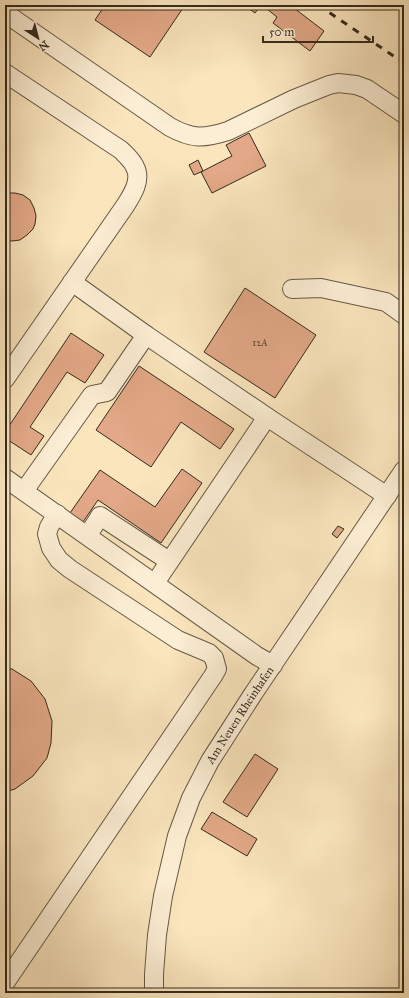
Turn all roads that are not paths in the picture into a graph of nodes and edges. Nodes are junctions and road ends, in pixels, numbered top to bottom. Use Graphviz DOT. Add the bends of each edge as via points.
graph roads {
  1 [pos="5,13"];
  2 [pos="5,73"];
  3 [pos="404,114"];
  4 [pos="72,282"];
  5 [pos="292,289"];
  6 [pos="404,315"];
  7 [pos="146,335"];
  8 [pos="5,378"];
  9 [pos="267,417"];
  10 [pos="404,470"];
  11 [pos="5,478"];
  12 [pos="24,491"];
  13 [pos="387,496"];
  14 [pos="57,514"];
  15 [pos="88,535"];
  16 [pos="169,561"];
  17 [pos="155,583"];
  18 [pos="273,665"];
  19 [pos="5,983"];
  20 [pos="154,993"];
  1 -- 3 [label="street" via="182,134 209,137 228,131 287,102 338,83 367,89"];
  2 -- 4 [label="street" via="121,150 135,166 138,174 133,193"];
  4 -- 7 [label="street"];
  4 -- 8 [label="street"];
  5 -- 6 [label="street" via="321,288 386,302"];
  7 -- 9 [label="street"];
  7 -- 12 [label="street" via="107,392 92,395"];
  9 -- 13 [label="street"];
  9 -- 16 [label="street"];
  10 -- 13 [label="street, Am Neuen Rheinhafen"];
  11 -- 12 [label="street"];
  12 -- 14 [label="street"];
  13 -- 18 [label="street, Am Neuen Rheinhafen"];
  14 -- 15 [label="street"];
  14 -- 19 [label="street" via="47,534 51,548 59,560 178,640 209,653 214,658 217,669"];
  15 -- 16 [label="street" via="100,516"];
  15 -- 17 [label="street"];
  16 -- 17 [label="street"];
  17 -- 18 [label="street"];
  18 -- 20 [label="street, Am Neuen Rheinhafen" via="210,761 191,798 177,836 157,935"];
}
